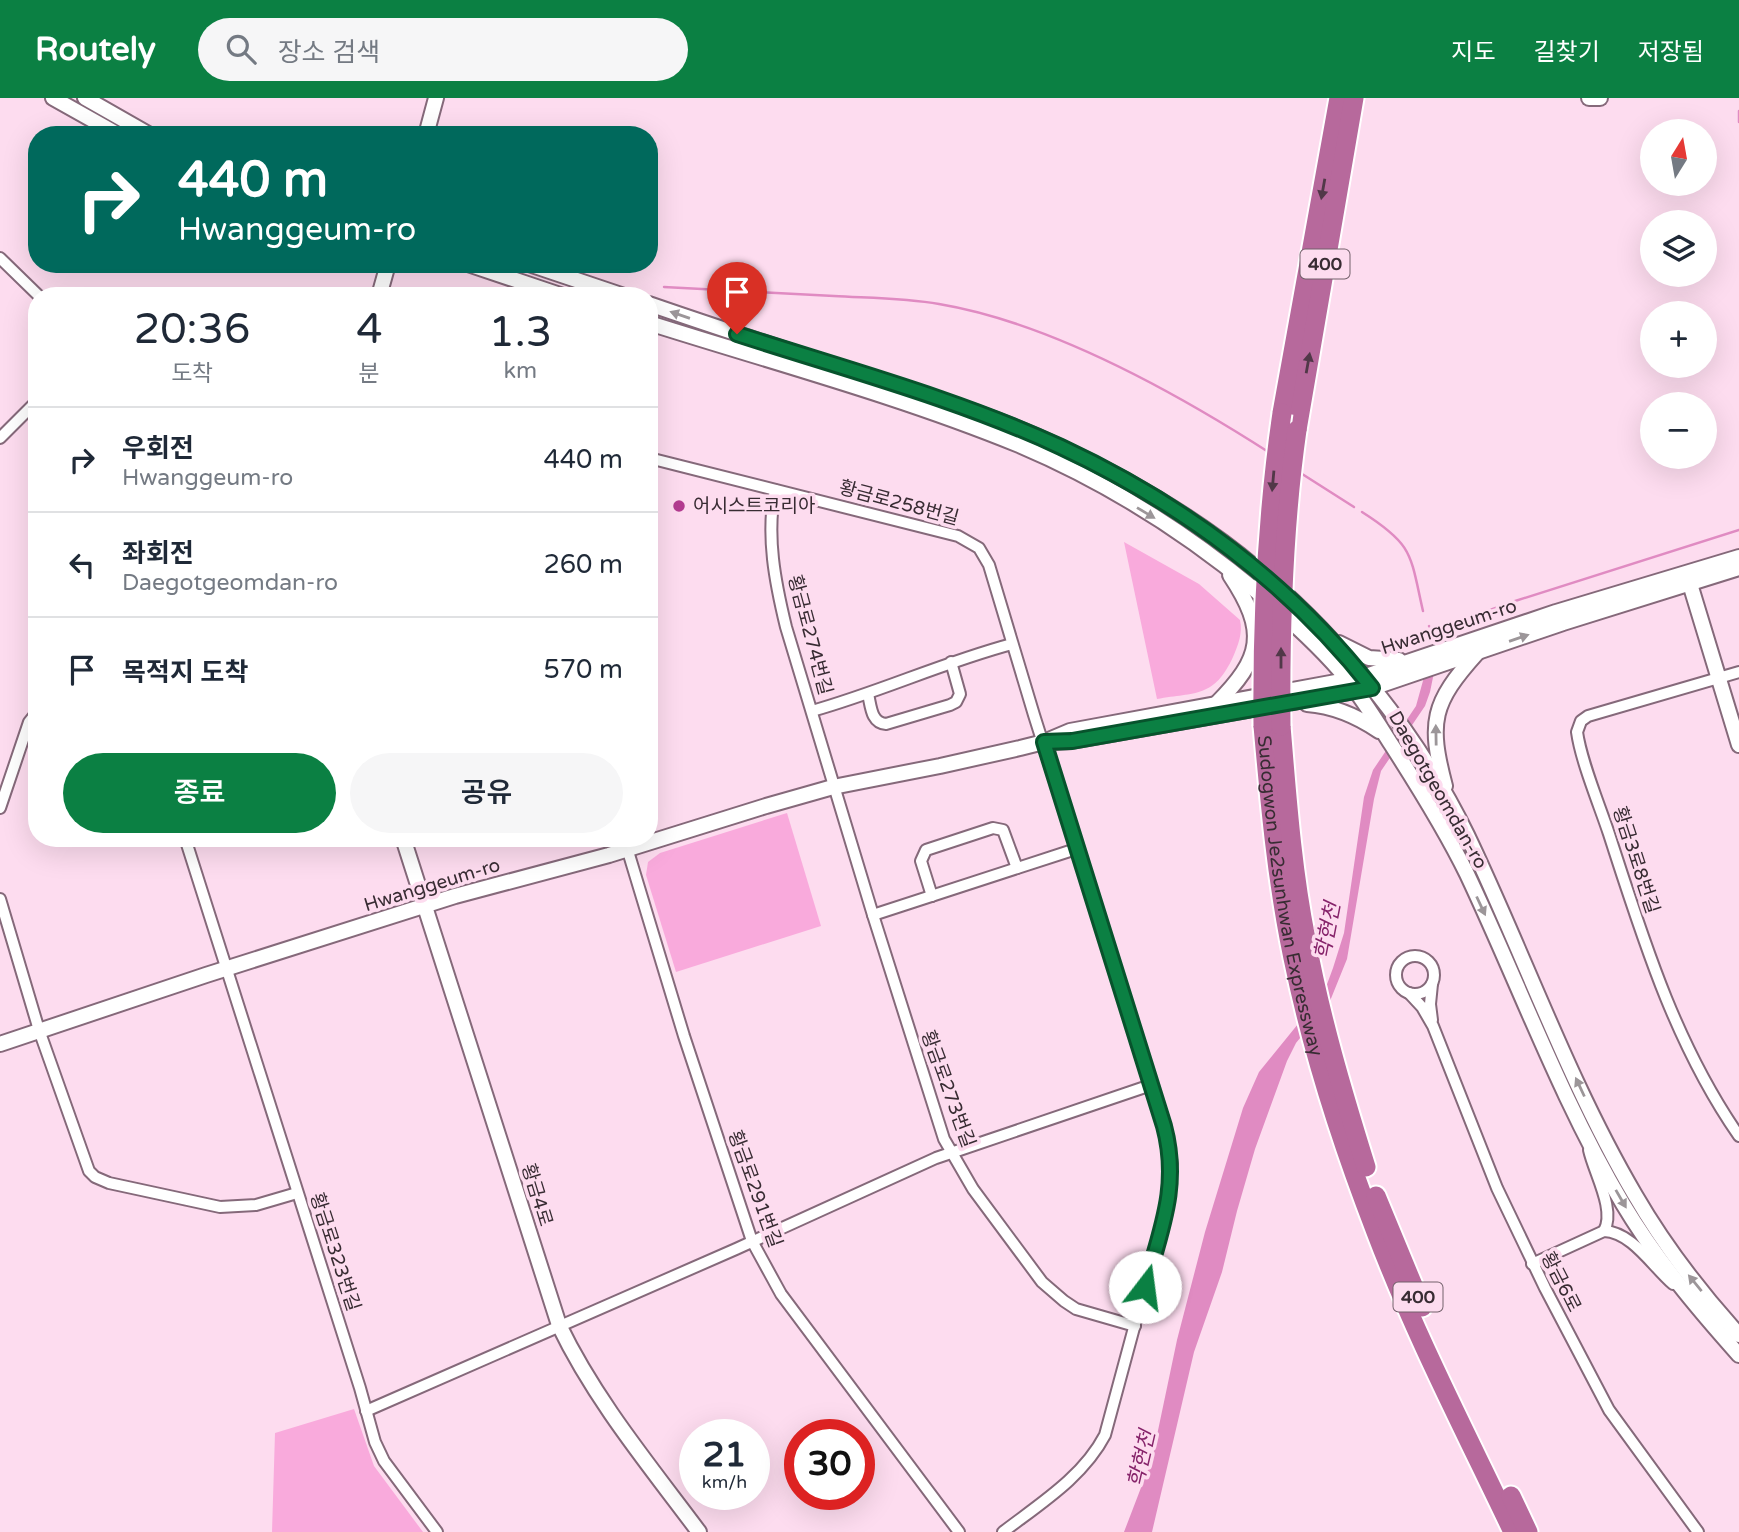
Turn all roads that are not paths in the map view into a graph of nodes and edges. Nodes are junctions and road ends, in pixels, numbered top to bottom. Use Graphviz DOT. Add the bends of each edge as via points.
graph roads {
  1 [pos="53,98"];
  2 [pos="85,98"];
  3 [pos="436,98"];
  4 [pos="1339,98"];
  5 [pos="1354,98"];
  6 [pos="1589,98"];
  7 [pos="1600,98"];
  8 [pos="102,126"];
  9 [pos="134,126"];
  10 [pos="428,126"];
  11 [pos="0,258"];
  12 [pos="495,273"];
  13 [pos="556,273"];
  14 [pos="30,287"];
  15 [pos="536,287"];
  16 [pos="597,287"];
  17 [pos="658,307"];
  18 [pos="658,326"];
  19 [pos="28,410"];
  20 [pos="0,438"];
  21 [pos="658,460"];
  22 [pos="775,490"];
  23 [pos="1739,557"];
  24 [pos="1222,563"];
  25 [pos="1739,568"];
  26 [pos="1688,578"];
  27 [pos="1325,635"];
  28 [pos="1012,643"];
  29 [pos="1478,652"];
  30 [pos="1402,661"];
  31 [pos="950,662"];
  32 [pos="1739,672"];
  33 [pos="1719,679"];
  34 [pos="1367,682"];
  35 [pos="1351,685"];
  36 [pos="868,694"];
  37 [pos="1292,702"];
  38 [pos="1216,704"];
  39 [pos="812,711"];
  40 [pos="28,725"];
  41 [pos="1272,726"];
  42 [pos="1379,729"];
  43 [pos="1044,742"];
  44 [pos="1739,745"];
  45 [pos="833,787"];
  46 [pos="1449,801"];
  47 [pos="0,808"];
  48 [pos="658,836"];
  49 [pos="188,847"];
  50 [pos="406,847"];
  51 [pos="616,847"];
  52 [pos="627,847"];
  53 [pos="1076,849"];
  54 [pos="1017,868"];
  55 [pos="932,895"];
  56 [pos="0,900"];
  57 [pos="425,906"];
  58 [pos="873,915"];
  59 [pos="226,968"];
  60 [pos="1432,984"];
  61 [pos="1409,993"];
  62 [pos="1433,1026"];
  63 [pos="39,1030"];
  64 [pos="0,1044"];
  65 [pos="1325,1055"];
  66 [pos="1151,1085"];
  67 [pos="1584,1129"];
  68 [pos="1739,1136"];
  69 [pos="950,1152"];
  70 [pos="297,1193"];
  71 [pos="1604,1231"];
  72 [pos="752,1241"];
  73 [pos="1532,1264"];
  74 [pos="1695,1303"];
  75 [pos="559,1325"];
  76 [pos="1135,1326"];
  77 [pos="1739,1335"];
  78 [pos="1739,1355"];
  79 [pos="366,1411"];
  80 [pos="437,1532"];
  81 [pos="699,1532"];
  82 [pos="959,1532"];
  83 [pos="1003,1532"];
  84 [pos="1513,1532"];
  85 [pos="1528,1532"];
  86 [pos="1698,1532"];
  1 -- 8 [label="street"];
  2 -- 9 [label="street"];
  3 -- 10 [label="street"];
  4 -- 41 [label="highway, Sudogwon Je2sunhwan Expressway / 400, one-way, bridge" via="1273,478 1263,662"];
  41 -- 5 [label="highway, Sudogwon Je2sunhwan Expressway / 400, one-way, bridge" via="1287,502"];
  6 -- 7 [label="street"];
  11 -- 14 [label="street"];
  12 -- 15 [label="street"];
  13 -- 16 [label="street"];
  27 -- 17 [label="street, Daegotgeomdan-ro, one-way" via="1259,570 1222,541 1062,447 934,398"];
  18 -- 24 [label="street, Daegotgeomdan-ro, one-way" via="1021,446 1105,488"];
  19 -- 20 [label="street"];
  21 -- 22 [label="street, 황금로258번길"];
  22 -- 28 [label="street, 황금로258번길" via="970,542 986,555"];
  22 -- 39 [label="street, 황금로274번길" via="770,522 776,581"];
  23 -- 26 [label="street, Hwanggeum-ro"];
  24 -- 35 [label="street, Daegotgeomdan-ro" via="1276,608"];
  24 -- 38 [label="street" via="1250,611 1254,644 1243,675"];
  25 -- 26 [label="street, Hwanggeum-ro"];
  29 -- 26 [label="street, Hwanggeum-ro, one-way"];
  26 -- 30 [label="street, Hwanggeum-ro"];
  26 -- 33 [label="street"];
  27 -- 30 [label="street" via="1362,655"];
  27 -- 34 [label="street, Daegotgeomdan-ro"];
  28 -- 31 [label="street"];
  28 -- 43 [label="street, 황금로258번길"];
  29 -- 34 [label="street, Hwanggeum-ro" via="1396,681"];
  46 -- 29 [label="street, one-way" via="1436,751 1438,712 1451,684"];
  30 -- 34 [label="street, Hwanggeum-ro"];
  31 -- 36 [label="street"];
  31 -- 36 [label="street" via="960,694 950,705 879,724"];
  32 -- 33 [label="street"];
  33 -- 44 [label="street"];
  33 -- 68 [label="street, 황금3로8번길" via="1588,716 1577,732 1656,979 1689,1052"];
  34 -- 35 [label="street, Hwanggeum-ro"];
  34 -- 46 [label="street, Daegotgeomdan-ro"];
  35 -- 37 [label="street, Hwanggeum-ro"];
  35 -- 38 [label="street, Hwanggeum-ro"];
  35 -- 42 [label="street, Daegotgeomdan-ro"];
  36 -- 39 [label="street"];
  37 -- 42 [label="street" via="1334,708"];
  37 -- 43 [label="street, Hwanggeum-ro"];
  38 -- 43 [label="street, Hwanggeum-ro" via="1069,731"];
  39 -- 45 [label="street, 황금로274번길"];
  40 -- 47 [label="street"];
  41 -- 65 [label="highway, Sudogwon Je2sunhwan Expressway / 400"];
  41 -- 65 [label="highway, Sudogwon Je2sunhwan Expressway / 400" via="1272,825 1293,958"];
  42 -- 67 [label="street, Daegotgeomdan-ro, one-way" via="1446,833"];
  43 -- 45 [label="street, Hwanggeum-ro"];
  43 -- 53 [label="street, 황금로258번길"];
  45 -- 48 [label="street, Hwanggeum-ro"];
  45 -- 58 [label="street, 황금로273번길"];
  77 -- 46 [label="street, Daegotgeomdan-ro, one-way" via="1687,1272 1635,1195 1580,1087"];
  49 -- 59 [label="street, 황금로323번길"];
  50 -- 57 [label="street, 황금4로"];
  51 -- 57 [label="street, Hwanggeum-ro"];
  52 -- 72 [label="street, 황금로291번길"];
  53 -- 54 [label="street"];
  53 -- 66 [label="street, 황금로258번길"];
  54 -- 55 [label="street"];
  54 -- 55 [label="street" via="1003,830 993,828 926,850 921,861"];
  55 -- 58 [label="street"];
  56 -- 63 [label="street"];
  57 -- 59 [label="street, Hwanggeum-ro"];
  57 -- 75 [label="street, 황금4로"];
  58 -- 69 [label="street, 황금로273번길"];
  59 -- 63 [label="street, Hwanggeum-ro"];
  59 -- 70 [label="street, 황금로323번길"];
  60 -- 61 [label="street" via="1417,995"];
  60 -- 61 [label="street" via="1427,960 1408,957 1398,966 1396,978"];
  60 -- 62 [label="street"];
  61 -- 62 [label="street"];
  62 -- 73 [label="street, 황금6로"];
  63 -- 64 [label="street, Hwanggeum-ro"];
  63 -- 70 [label="street" via="82,1157 95,1177 220,1208 256,1205"];
  65 -- 84 [label="highway, Sudogwon Je2sunhwan Expressway / 400" via="1376,1234"];
  65 -- 85 [label="highway, Sudogwon Je2sunhwan Expressway / 400" via="1421,1306"];
  66 -- 69 [label="street"];
  66 -- 76 [label="street, 황금로258번길" via="1169,1143 1172,1174"];
  67 -- 71 [label="street" via="1607,1206 1609,1219"];
  67 -- 74 [label="street, Daegotgeomdan-ro, one-way" via="1641,1232"];
  69 -- 72 [label="street"];
  69 -- 76 [label="street, 황금로273번길" via="994,1220 1052,1292 1086,1313"];
  70 -- 79 [label="street, 황금로323번길"];
  71 -- 73 [label="street"];
  71 -- 74 [label="street" via="1628,1240"];
  72 -- 75 [label="street"];
  72 -- 82 [label="street, 황금로291번길" via="781,1294"];
  73 -- 86 [label="street, 황금6로" via="1609,1410"];
  74 -- 78 [label="street, Daegotgeomdan-ro"];
  75 -- 79 [label="street"];
  75 -- 81 [label="street, 황금4로" via="606,1407"];
  76 -- 83 [label="street, 황금로258번길" via="1111,1420 1099,1446 1073,1477"];
  79 -- 80 [label="street, 황금로323번길" via="384,1461"];
}
